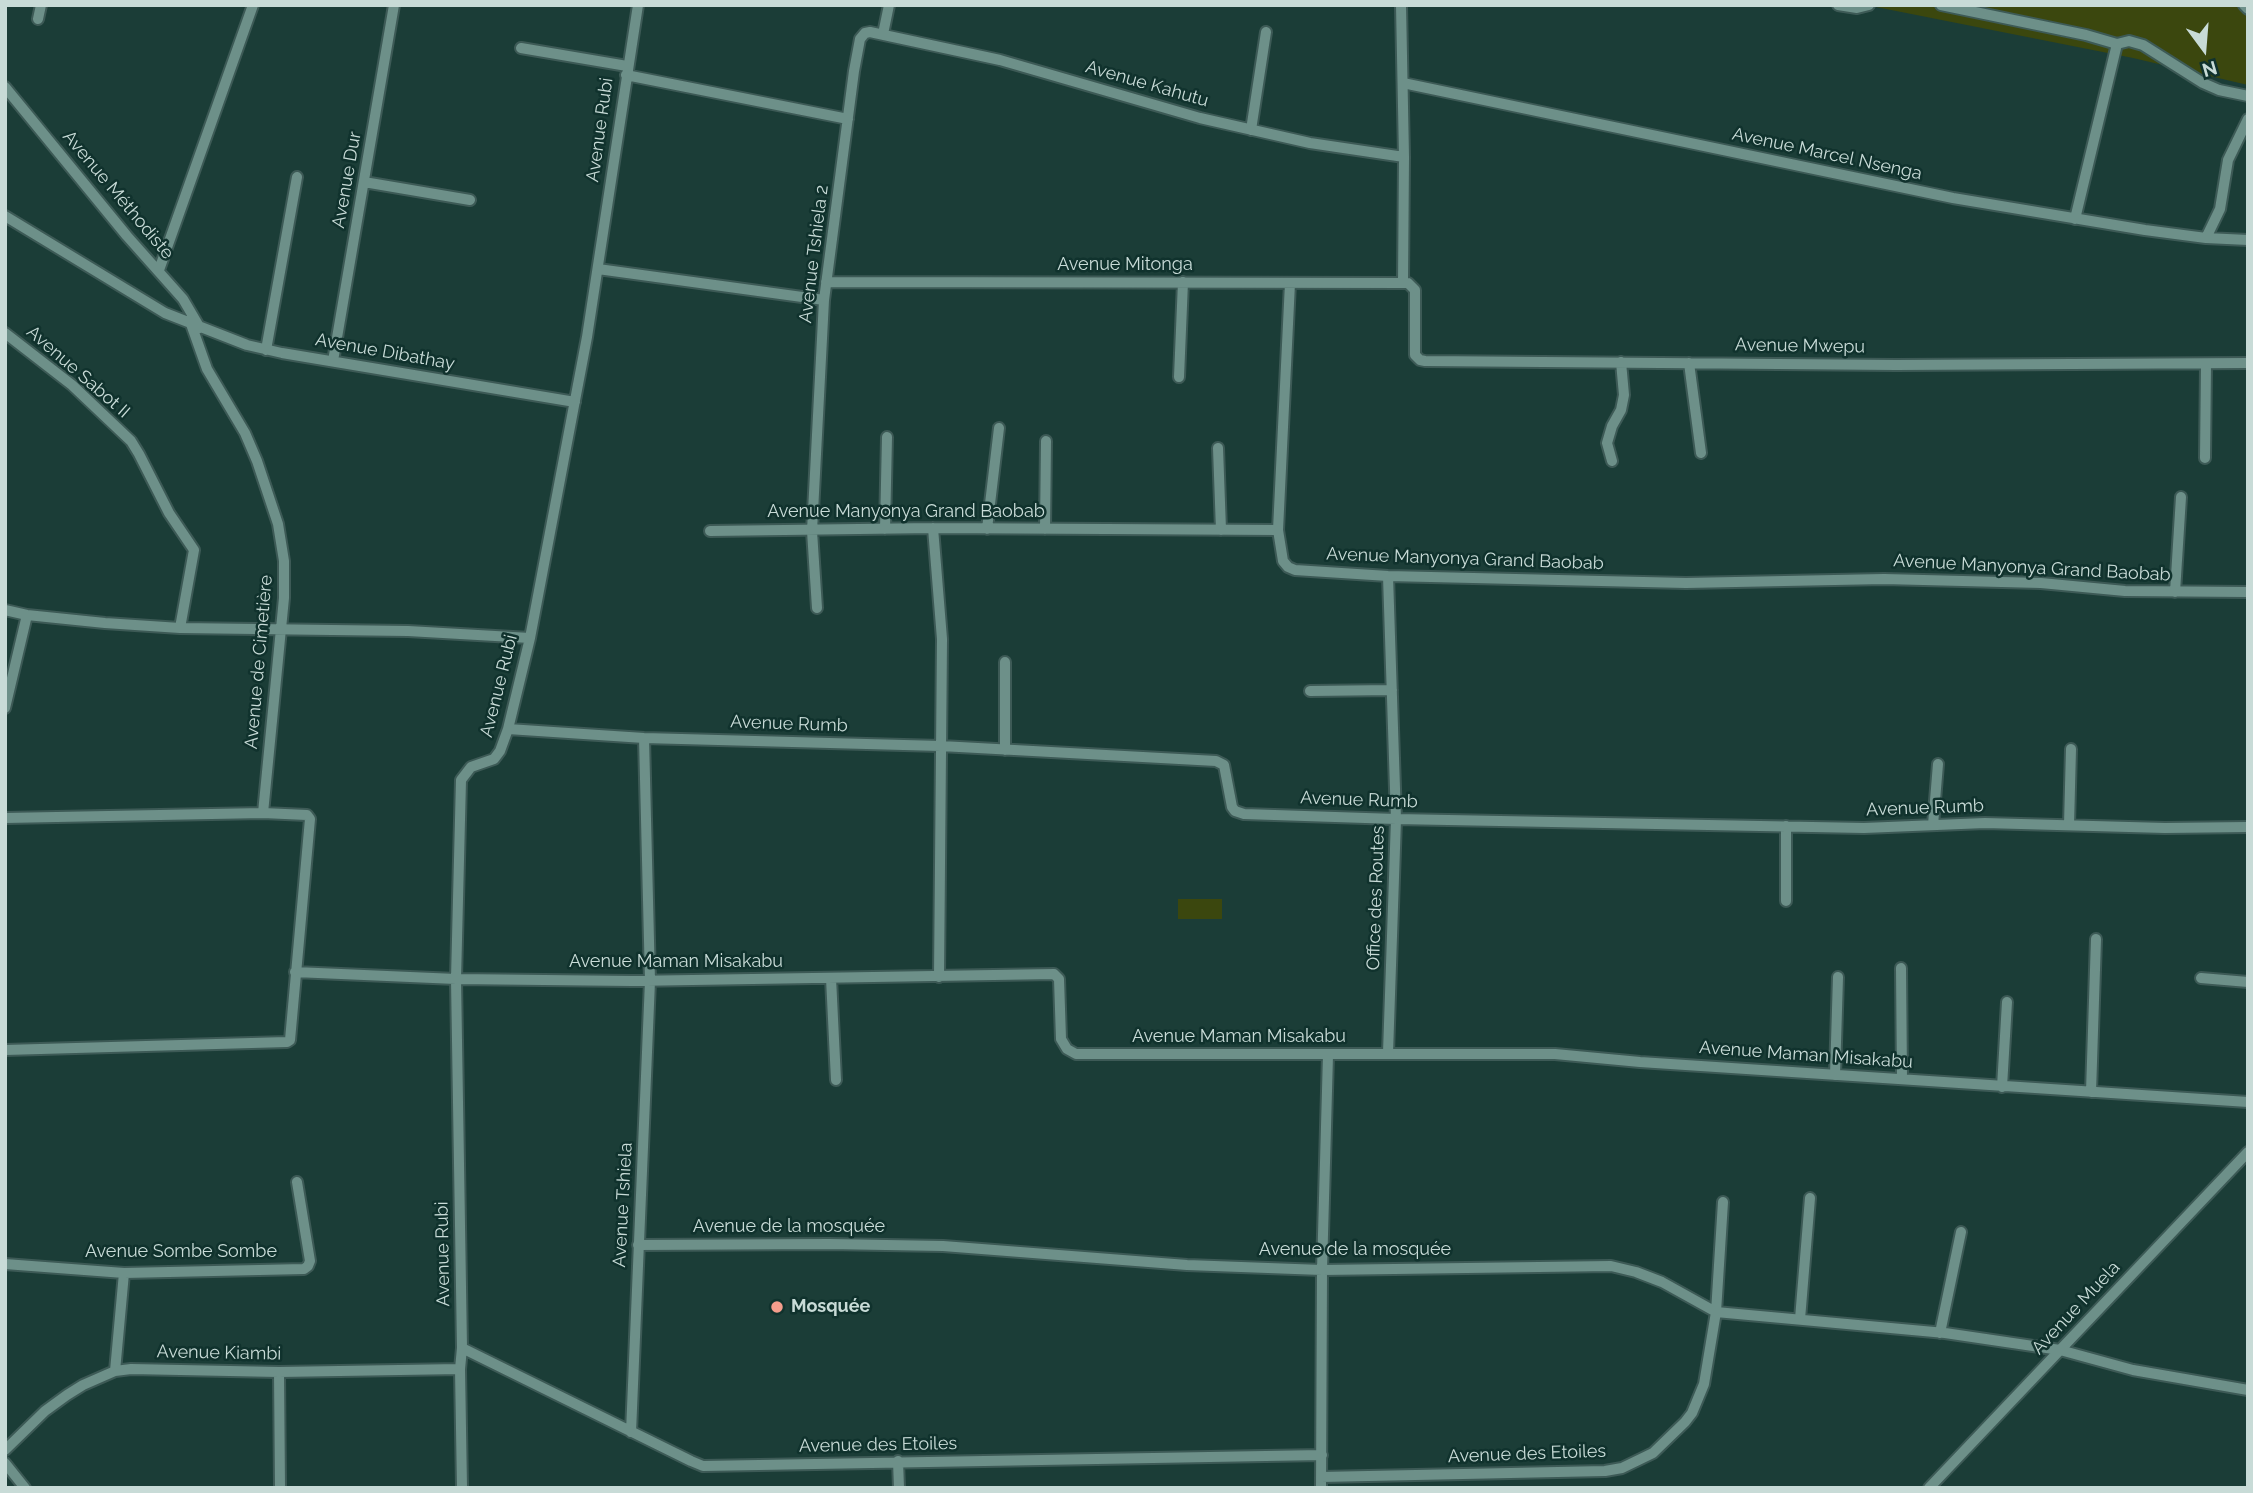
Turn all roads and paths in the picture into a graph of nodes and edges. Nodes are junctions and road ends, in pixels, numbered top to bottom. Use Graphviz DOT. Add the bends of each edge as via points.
graph roads {
  1 [pos="41,5"];
  2 [pos="253,5"];
  3 [pos="394,5"];
  4 [pos="638,5"];
  5 [pos="889,5"];
  6 [pos="1401,5"];
  7 [pos="1838,5"];
  8 [pos="1869,5"];
  9 [pos="1941,5"];
  10 [pos="2244,5"];
  11 [pos="2248,9"];
  12 [pos="38,19"];
  13 [pos="1266,33"];
  14 [pos="883,34"];
  15 [pos="2117,44"];
  16 [pos="521,48"];
  17 [pos="627,70"];
  18 [pos="1403,83"];
  19 [pos="5,87"];
  20 [pos="2248,96"];
  21 [pos="848,119"];
  22 [pos="2248,119"];
  23 [pos="1251,130"];
  24 [pos="1404,157"];
  25 [pos="297,177"];
  26 [pos="364,182"];
  27 [pos="470,200"];
  28 [pos="5,216"];
  29 [pos="2076,219"];
  30 [pos="2206,238"];
  31 [pos="2248,240"];
  32 [pos="598,269"];
  33 [pos="159,271"];
  34 [pos="826,282"];
  35 [pos="1183,282"];
  36 [pos="1290,283"];
  37 [pos="1403,283"];
  38 [pos="824,300"];
  39 [pos="196,326"];
  40 [pos="5,333"];
  41 [pos="265,350"];
  42 [pos="333,361"];
  43 [pos="1621,362"];
  44 [pos="1689,363"];
  45 [pos="2248,363"];
  46 [pos="2206,364"];
  47 [pos="1179,377"];
  48 [pos="575,402"];
  49 [pos="999,428"];
  50 [pos="887,437"];
  51 [pos="1046,441"];
  52 [pos="1218,448"];
  53 [pos="1701,453"];
  54 [pos="2206,458"];
  55 [pos="1612,461"];
  56 [pos="2181,497"];
  57 [pos="933,528"];
  58 [pos="987,528"];
  59 [pos="885,529"];
  60 [pos="1045,529"];
  61 [pos="1221,530"];
  62 [pos="1278,530"];
  63 [pos="710,531"];
  64 [pos="812,531"];
  65 [pos="1388,576"];
  66 [pos="2248,592"];
  67 [pos="2175,593"];
  68 [pos="817,608"];
  69 [pos="5,610"];
  70 [pos="27,615"];
  71 [pos="180,628"];
  72 [pos="281,629"];
  73 [pos="530,638"];
  74 [pos="1005,662"];
  75 [pos="1392,690"];
  76 [pos="1310,691"];
  77 [pos="5,708"];
  78 [pos="508,729"];
  79 [pos="644,738"];
  80 [pos="941,746"];
  81 [pos="1005,750"];
  82 [pos="2071,750"];
  83 [pos="1938,764"];
  84 [pos="263,813"];
  85 [pos="5,818"];
  86 [pos="1396,819"];
  87 [pos="1933,825"];
  88 [pos="2069,825"];
  89 [pos="1786,826"];
  90 [pos="2248,827"];
  91 [pos="1786,901"];
  92 [pos="2096,939"];
  93 [pos="1900,968"];
  94 [pos="295,972"];
  95 [pos="939,977"];
  96 [pos="1838,977"];
  97 [pos="831,978"];
  98 [pos="2201,978"];
  99 [pos="456,979"];
  100 [pos="650,981"];
  101 [pos="2248,982"];
  102 [pos="2007,1002"];
  103 [pos="5,1050"];
  104 [pos="1388,1053"];
  105 [pos="1328,1055"];
  106 [pos="1835,1075"];
  107 [pos="1902,1079"];
  108 [pos="835,1080"];
  109 [pos="2002,1087"];
  110 [pos="2091,1092"];
  111 [pos="2248,1102"];
  112 [pos="2248,1152"];
  113 [pos="297,1182"];
  114 [pos="1810,1198"];
  115 [pos="1723,1202"];
  116 [pos="1961,1232"];
  117 [pos="638,1245"];
  118 [pos="5,1264"];
  119 [pos="1322,1270"];
  120 [pos="124,1273"];
  121 [pos="1716,1312"];
  122 [pos="1800,1319"];
  123 [pos="1940,1333"];
  124 [pos="462,1348"];
  125 [pos="2060,1350"];
  126 [pos="460,1369"];
  127 [pos="115,1371"];
  128 [pos="279,1372"];
  129 [pos="2248,1390"];
  130 [pos="631,1432"];
  131 [pos="5,1450"];
  132 [pos="1322,1455"];
  133 [pos="898,1461"];
  134 [pos="5,1463"];
  135 [pos="1321,1482"];
  136 [pos="25,1488"];
  137 [pos="280,1488"];
  138 [pos="461,1488"];
  139 [pos="899,1488"];
  140 [pos="1929,1488"];
  1 -- 12 [label="street"];
  2 -- 33 [label="street"];
  3 -- 26 [label="street, Avenue Dur"];
  4 -- 17 [label="street, Avenue Rubi"];
  5 -- 14 [label="street"];
  6 -- 18 [label="street"];
  7 -- 8 [label="street"];
  9 -- 15 [label="street"];
  10 -- 11 [label="street"];
  13 -- 23 [label="street"];
  14 -- 21 [label="street, Avenue Tshiela 2" via="867,32 861,37"];
  14 -- 23 [label="street, Avenue Kahutu" via="1000,60"];
  15 -- 20 [label="street" via="2143,45 2203,83"];
  15 -- 29 [label="street"];
  16 -- 17 [label="street"];
  17 -- 21 [label="street"];
  17 -- 32 [label="street, Avenue Rubi"];
  18 -- 24 [label="street"];
  18 -- 29 [label="street, Avenue Marcel Nsenga" via="1953,198"];
  19 -- 33 [label="street, Avenue Méthodiste"];
  21 -- 34 [label="street, Avenue Tshiela 2"];
  22 -- 30 [label="street" via="2228,160 2220,209"];
  23 -- 24 [label="street, Avenue Kahutu"];
  24 -- 37 [label="street"];
  25 -- 41 [label="street"];
  26 -- 27 [label="street"];
  26 -- 42 [label="street, Avenue Dur"];
  28 -- 39 [label="street, Avenue Dibathay" via="165,313"];
  29 -- 30 [label="street, Avenue Marcel Nsenga"];
  30 -- 31 [label="street, Avenue Marcel Nsenga"];
  32 -- 38 [label="street"];
  32 -- 48 [label="street, Avenue Rubi"];
  33 -- 39 [label="street, Avenue Méthodiste" via="183,299"];
  34 -- 35 [label="street, Avenue Mitonga"];
  34 -- 38 [label="street, Avenue Tshiela 2"];
  35 -- 36 [label="street, Avenue Mitonga"];
  35 -- 47 [label="street"];
  36 -- 37 [label="street, Avenue Mitonga"];
  36 -- 62 [label="street"];
  37 -- 43 [label="street, Avenue Mwepu" via="1413,286 1416,295 1415,349 1420,360"];
  38 -- 64 [label="street, Avenue Tshiela 2"];
  39 -- 41 [label="street, Avenue Dibathay"];
  39 -- 72 [label="street, Avenue de Cimetière" via="207,369 252,448 278,524 284,561"];
  40 -- 71 [label="street, Avenue Sabot II" via="72,385 139,454 194,550"];
  41 -- 42 [label="street, Avenue Dibathay"];
  42 -- 48 [label="street, Avenue Dibathay"];
  43 -- 44 [label="street, Avenue Mwepu"];
  43 -- 55 [label="street" via="1624,395 1607,443"];
  44 -- 46 [label="street, Avenue Mwepu"];
  44 -- 53 [label="street"];
  45 -- 46 [label="street, Avenue Mwepu"];
  46 -- 54 [label="street"];
  48 -- 73 [label="street, Avenue Rubi"];
  49 -- 58 [label="street"];
  50 -- 59 [label="street"];
  51 -- 60 [label="street"];
  52 -- 61 [label="street"];
  56 -- 67 [label="street"];
  57 -- 58 [label="street, Avenue Manyonya Grand Baobab"];
  57 -- 59 [label="street, Avenue Manyonya Grand Baobab"];
  57 -- 80 [label="street" via="942,639"];
  58 -- 60 [label="street, Avenue Manyonya Grand Baobab"];
  59 -- 64 [label="street, Avenue Manyonya Grand Baobab"];
  60 -- 61 [label="street, Avenue Manyonya Grand Baobab"];
  61 -- 62 [label="street, Avenue Manyonya Grand Baobab"];
  62 -- 65 [label="street, Avenue Manyonya Grand Baobab" via="1283,561 1295,570"];
  63 -- 64 [label="street, Avenue Manyonya Grand Baobab"];
  64 -- 68 [label="street, Avenue Tshiela 2"];
  65 -- 67 [label="street, Avenue Manyonya Grand Baobab" via="1686,583 1884,579 2041,583"];
  65 -- 75 [label="street, Office des Routes"];
  66 -- 67 [label="street, Avenue Manyonya Grand Baobab"];
  69 -- 70 [label="street"];
  70 -- 71 [label="street"];
  70 -- 77 [label="street"];
  71 -- 72 [label="street"];
  72 -- 73 [label="street"];
  72 -- 84 [label="street, Avenue de Cimetière"];
  73 -- 78 [label="street, Avenue Rubi"];
  74 -- 81 [label="street"];
  75 -- 76 [label="street"];
  75 -- 86 [label="street, Office des Routes"];
  78 -- 79 [label="street, Avenue Rumb"];
  78 -- 99 [label="street, Avenue Rubi" via="494,760 471,767 461,780"];
  79 -- 80 [label="street, Avenue Rumb"];
  79 -- 100 [label="street, Avenue Tshiela"];
  80 -- 81 [label="street, Avenue Rumb"];
  80 -- 95 [label="street"];
  81 -- 86 [label="street, Avenue Rumb" via="1216,761 1224,765 1231,802 1239,813"];
  82 -- 88 [label="street"];
  83 -- 87 [label="street"];
  84 -- 85 [label="street"];
  84 -- 94 [label="street" via="309,817"];
  86 -- 89 [label="street, Avenue Rumb"];
  86 -- 104 [label="street, Office des Routes"];
  87 -- 88 [label="street, Avenue Rumb"];
  87 -- 89 [label="street, Avenue Rumb"];
  88 -- 90 [label="street, Avenue Rumb"];
  89 -- 91 [label="street"];
  92 -- 110 [label="street"];
  93 -- 107 [label="street"];
  94 -- 99 [label="street, Avenue Maman Misakabu"];
  94 -- 103 [label="street" via="287,1042"];
  95 -- 97 [label="street, Avenue Maman Misakabu"];
  95 -- 105 [label="street, Avenue Maman Misakabu" via="1056,975 1061,1039 1076,1054"];
  96 -- 106 [label="street"];
  97 -- 100 [label="street, Avenue Maman Misakabu"];
  97 -- 108 [label="street"];
  98 -- 101 [label="street"];
  99 -- 100 [label="street, Avenue Maman Misakabu"];
  99 -- 124 [label="street, Avenue Rubi"];
  100 -- 117 [label="street, Avenue Tshiela"];
  102 -- 109 [label="street"];
  104 -- 105 [label="street, Avenue Maman Misakabu"];
  104 -- 106 [label="street, Avenue Maman Misakabu" via="1555,1054"];
  105 -- 119 [label="street"];
  106 -- 107 [label="street, Avenue Maman Misakabu"];
  107 -- 109 [label="street, Avenue Maman Misakabu"];
  109 -- 110 [label="street, Avenue Maman Misakabu"];
  110 -- 111 [label="street, Avenue Maman Misakabu"];
  112 -- 125 [label="street, Avenue Muela"];
  113 -- 120 [label="street, Avenue Sombe Sombe" via="310,1261 304,1269"];
  114 -- 122 [label="street"];
  115 -- 121 [label="street, Avenue des Etoiles"];
  116 -- 123 [label="street"];
  117 -- 119 [label="street, Avenue de la mosquée" via="943,1246 1187,1265"];
  117 -- 130 [label="street, Avenue Tshiela"];
  118 -- 120 [label="street, Avenue Sombe Sombe"];
  119 -- 121 [label="street, Avenue de la mosquée" via="1611,1266 1662,1282"];
  119 -- 132 [label="street"];
  120 -- 127 [label="street"];
  121 -- 122 [label="street, Avenue de la mosquée"];
  121 -- 135 [label="street, Avenue des Etoiles" via="1704,1384 1692,1413 1675,1435 1638,1462 1605,1471"];
  122 -- 123 [label="street, Avenue de la mosquée"];
  123 -- 125 [label="street, Avenue de la mosquée"];
  124 -- 126 [label="street, Avenue Rubi"];
  124 -- 130 [label="street, Avenue des Etoiles"];
  125 -- 129 [label="street, Avenue de la mosquée" via="2133,1370"];
  125 -- 140 [label="street, Avenue Muela"];
  126 -- 128 [label="street, Avenue Kiambi"];
  126 -- 138 [label="street, Avenue Rubi"];
  127 -- 128 [label="street, Avenue Kiambi"];
  127 -- 131 [label="street, Avenue Kiambi" via="67,1395"];
  128 -- 137 [label="street"];
  130 -- 133 [label="street, Avenue des Etoiles" via="704,1466"];
  132 -- 133 [label="street, Avenue des Etoiles"];
  132 -- 135 [label="street"];
  133 -- 139 [label="street"];
  134 -- 136 [label="street"];
}
